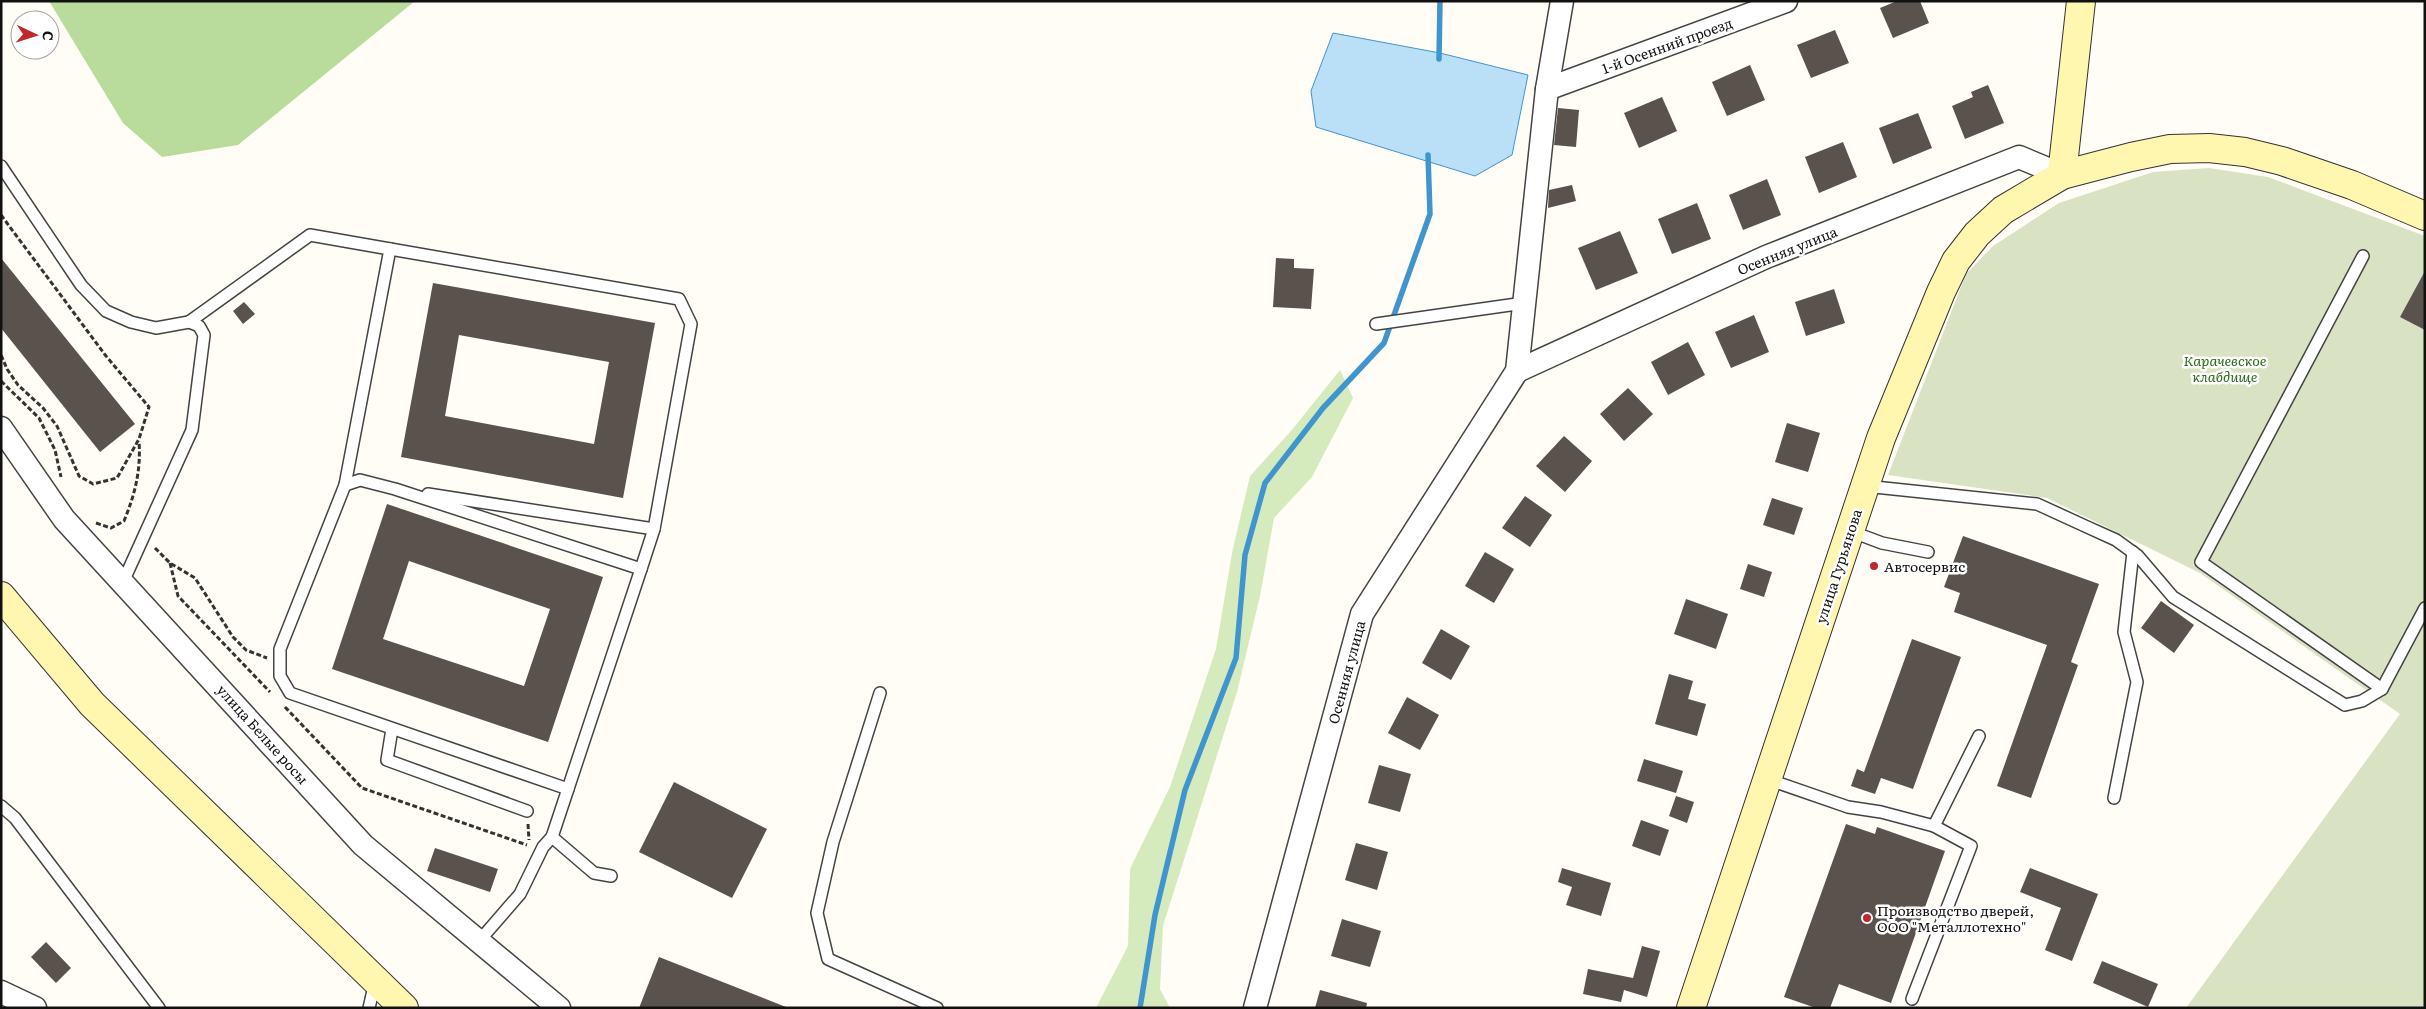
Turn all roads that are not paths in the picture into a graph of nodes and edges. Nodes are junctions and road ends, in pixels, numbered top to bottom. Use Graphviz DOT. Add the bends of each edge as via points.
graph roads {
  1 [pos="1562,1"];
  2 [pos="1786,1"];
  3 [pos="2081,1"];
  4 [pos="1547,89"];
  5 [pos="1,166"];
  6 [pos="2062,175"];
  7 [pos="2425,216"];
  8 [pos="390,249"];
  9 [pos="2363,256"];
  10 [pos="1524,303"];
  11 [pos="189,322"];
  12 [pos="1376,324"];
  13 [pos="1517,371"];
  14 [pos="1,428"];
  15 [pos="345,485"];
  16 [pos="1865,486"];
  17 [pos="395,489"];
  18 [pos="654,529"];
  19 [pos="1850,531"];
  20 [pos="1928,552"];
  21 [pos="2133,552"];
  22 [pos="641,569"];
  23 [pos="123,582"];
  24 [pos="1,596"];
  25 [pos="2425,608"];
  26 [pos="2382,689"];
  27 [pos="880,693"];
  28 [pos="392,729"];
  29 [pos="1979,736"];
  30 [pos="1767,780"];
  31 [pos="568,789"];
  32 [pos="2114,798"];
  33 [pos="1,806"];
  34 [pos="527,811"];
  35 [pos="1934,826"];
  36 [pos="552,837"];
  37 [pos="611,876"];
  38 [pos="480,940"];
  39 [pos="375,980"];
  40 [pos="1,992"];
  41 [pos="1912,999"];
  42 [pos="1694,1007"];
  43 [pos="34,1008"];
  44 [pos="159,1008"];
  45 [pos="369,1008"];
  46 [pos="404,1008"];
  47 [pos="559,1008"];
  48 [pos="938,1008"];
  49 [pos="1255,1008"];
  1 -- 4 [label="street, Осенняя улица"];
  2 -- 4 [label="street, 1-й Осенний проезд"];
  3 -- 6 [label="street"];
  4 -- 10 [label="street, Осенняя улица"];
  5 -- 11 [label="lane" via="82,285 106,311 156,328"];
  6 -- 7 [label="street, улица Гурьянова" via="2170,149 2209,148 2245,152 2352,185"];
  6 -- 13 [label="street, Осенняя улица" via="2019,157 1766,257"];
  6 -- 16 [label="street, улица Гурьянова" via="2003,210 1977,234 1956,261 1881,438"];
  8 -- 11 [label="lane" via="310,235"];
  8 -- 15 [label="lane"];
  8 -- 18 [label="lane" via="679,299 691,324"];
  9 -- 26 [label="lane" via="2201,562"];
  10 -- 12 [label="lane"];
  10 -- 13 [label="street, Осенняя улица"];
  11 -- 23 [label="lane" via="199,326 204,334 192,430"];
  13 -- 49 [label="street, Осенняя улица" via="1362,614"];
  14 -- 23 [label="street, улица Белые росы" via="64,519"];
  15 -- 17 [label="lane" via="360,480"];
  15 -- 28 [label="lane" via="280,650 280,676 290,693"];
  16 -- 19 [label="street, улица Гурьянова"];
  16 -- 21 [label="lane" via="2037,504 2116,540"];
  17 -- 18 [label="lane"];
  17 -- 22 [label="lane"];
  18 -- 22 [label="lane"];
  19 -- 20 [label="lane" via="1882,543"];
  19 -- 30 [label="street, улица Гурьянова"];
  21 -- 26 [label="lane" via="2146,562 2173,597 2345,705 2362,701"];
  21 -- 32 [label="lane" via="2124,632 2137,682"];
  22 -- 31 [label="lane"];
  23 -- 38 [label="street, улица Белые росы" via="363,845"];
  24 -- 39 [label="street" via="92,704"];
  25 -- 26 [label="lane"];
  27 -- 48 [label="lane" via="833,842 817,913 828,959"];
  28 -- 31 [label="lane"];
  28 -- 34 [label="lane" via="388,760"];
  29 -- 35 [label="lane"];
  30 -- 35 [label="lane" via="1848,807"];
  30 -- 42 [label="street, улица Гурьянова"];
  31 -- 36 [label="lane"];
  33 -- 44 [label="lane" via="15,818"];
  35 -- 41 [label="lane" via="1971,846"];
  36 -- 37 [label="lane" via="594,874"];
  36 -- 38 [label="lane" via="543,847 520,894"];
  38 -- 47 [label="street, улица Белые росы"];
  39 -- 45 [label="lane"];
  39 -- 46 [label="street"];
  40 -- 43 [label="street"];
}
